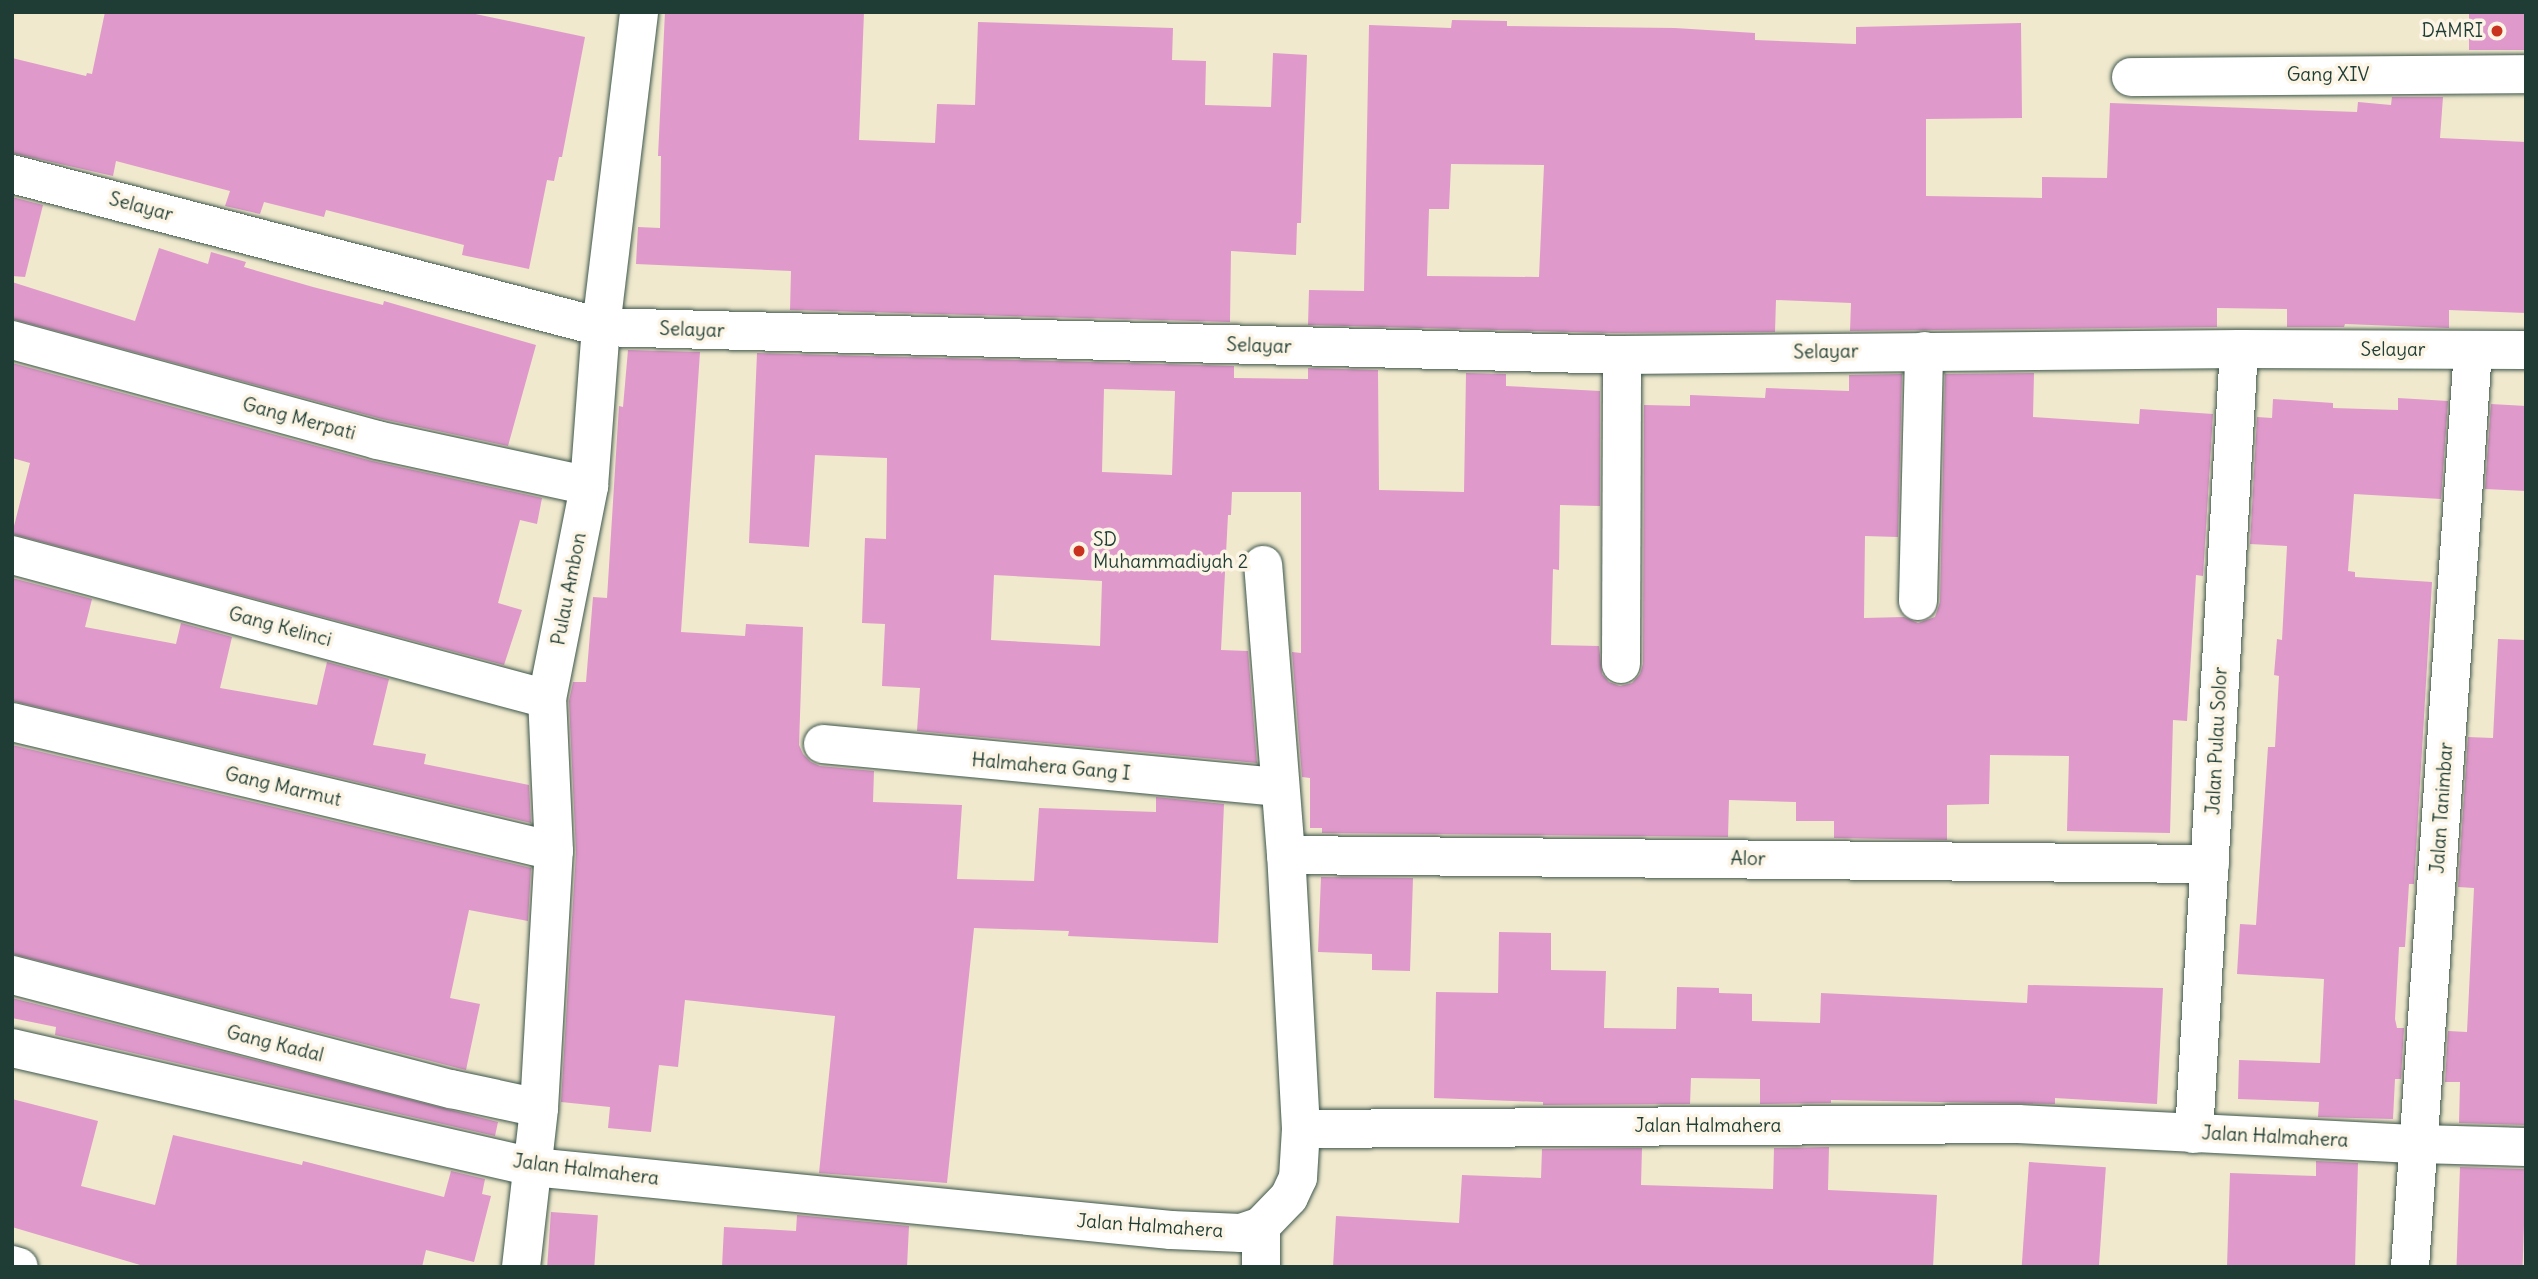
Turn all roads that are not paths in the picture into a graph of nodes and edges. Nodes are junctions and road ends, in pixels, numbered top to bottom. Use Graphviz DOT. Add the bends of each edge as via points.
graph roads {
  1 [pos="634,13"];
  2 [pos="2526,74"];
  3 [pos="2131,77"];
  4 [pos="12,174"];
  5 [pos="601,327"];
  6 [pos="12,340"];
  7 [pos="2239,349"];
  8 [pos="2473,350"];
  9 [pos="2526,350"];
  10 [pos="1924,351"];
  11 [pos="1622,355"];
  12 [pos="589,486"];
  13 [pos="12,555"];
  14 [pos="1263,565"];
  15 [pos="1918,601"];
  16 [pos="1621,664"];
  17 [pos="547,699"];
  18 [pos="12,722"];
  19 [pos="823,744"];
  20 [pos="1279,787"];
  21 [pos="554,851"];
  22 [pos="1286,855"];
  23 [pos="2210,864"];
  24 [pos="12,975"];
  25 [pos="12,1048"];
  26 [pos="539,1108"];
  27 [pos="1301,1129"];
  28 [pos="2194,1134"];
  29 [pos="2420,1144"];
  30 [pos="2526,1147"];
  31 [pos="533,1167"];
  32 [pos="1261,1226"];
  33 [pos="12,1265"];
  34 [pos="19,1267"];
  35 [pos="521,1267"];
  36 [pos="1261,1267"];
  37 [pos="2410,1267"];
  1 -- 5 [label="street, Pulau Ambon"];
  2 -- 3 [label="street, Gang XIV"];
  4 -- 5 [label="street, Selayar"];
  5 -- 11 [label="street, Selayar"];
  5 -- 12 [label="street, Pulau Ambon"];
  6 -- 12 [label="street, Gang Merpati" via="377,440"];
  7 -- 8 [label="street, Selayar"];
  7 -- 10 [label="street, Selayar"];
  7 -- 23 [label="street, Jalan Pulau Solor"];
  8 -- 9 [label="street, Selayar"];
  8 -- 29 [label="street, Jalan Tanimbar"];
  10 -- 11 [label="street, Selayar"];
  10 -- 15 [label="street"];
  11 -- 16 [label="street"];
  12 -- 17 [label="street, Pulau Ambon"];
  13 -- 17 [label="street, Gang Kelinci"];
  14 -- 20 [label="street"];
  17 -- 21 [label="street, Pulau Ambon"];
  18 -- 21 [label="street, Gang Marmut"];
  19 -- 20 [label="street, Halmahera Gang I"];
  20 -- 22 [label="street"];
  21 -- 26 [label="street, Pulau Ambon"];
  22 -- 23 [label="street, Alor"];
  22 -- 27 [label="street"];
  23 -- 28 [label="street, Jalan Pulau Solor"];
  24 -- 26 [label="street, Gang Kadal"];
  25 -- 31 [label="street, Jalan Halmahera"];
  26 -- 31 [label="street, Pulau Ambon"];
  27 -- 28 [label="street, Jalan Halmahera" via="2018,1124"];
  27 -- 32 [label="street" via="1298,1178 1289,1197"];
  28 -- 29 [label="street, Jalan Halmahera"];
  29 -- 30 [label="street, Jalan Halmahera"];
  29 -- 37 [label="street, Jalan Tanimbar"];
  31 -- 32 [label="street, Jalan Halmahera" via="1171,1230 1241,1233"];
  31 -- 35 [label="street, Pulau Ambon"];
  32 -- 36 [label="street"];
  33 -- 34 [label="street"];
}
